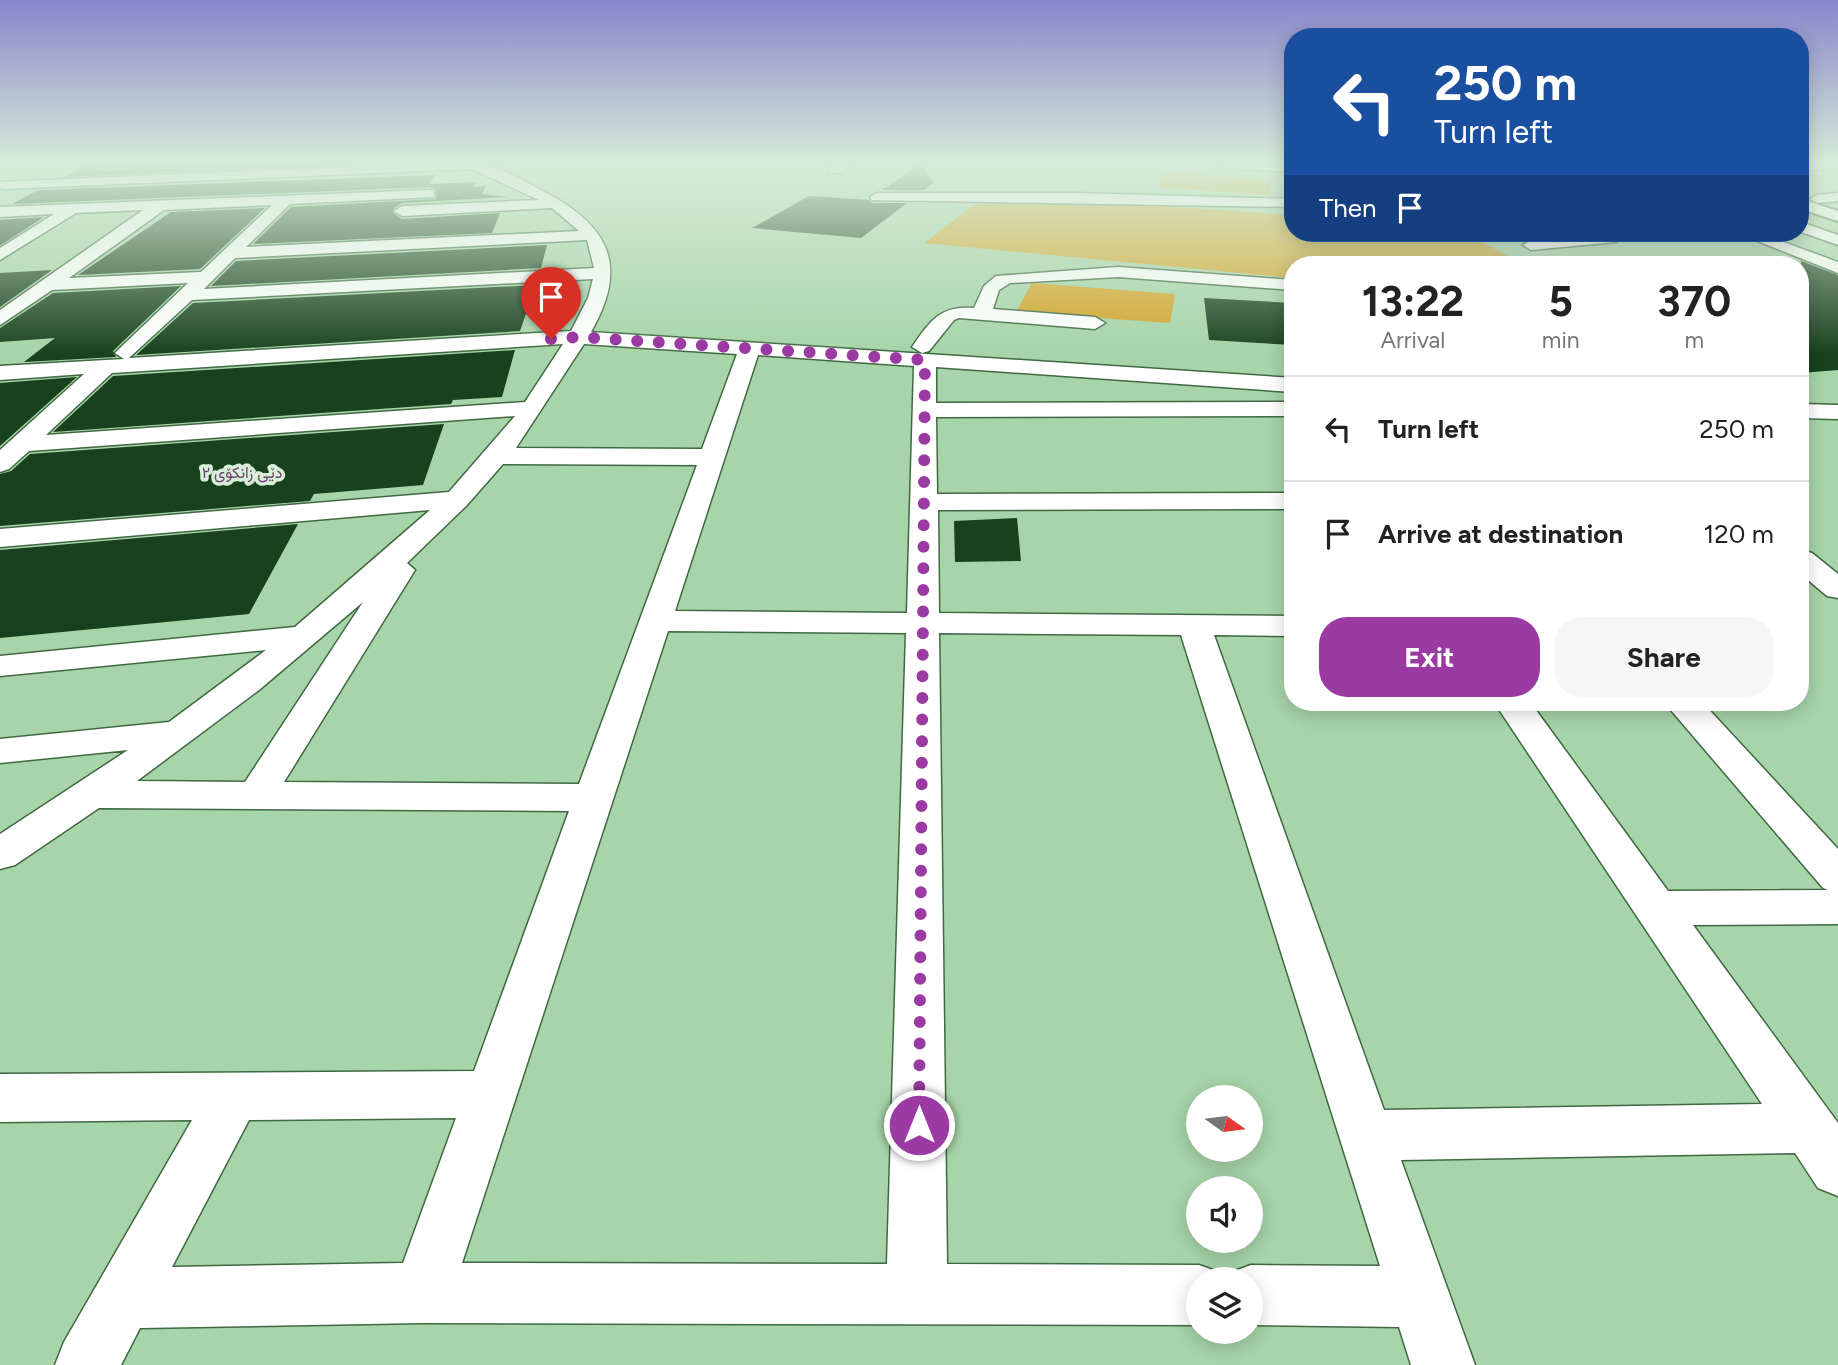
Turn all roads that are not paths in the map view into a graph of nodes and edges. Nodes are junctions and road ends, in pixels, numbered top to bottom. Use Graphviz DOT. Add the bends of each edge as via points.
graph roads {
  1 [pos="43,228"];
  2 [pos="128,228"];
  3 [pos="258,228"];
  4 [pos="583,228"];
  5 [pos="1809,230"];
  6 [pos="593,235"];
  7 [pos="1838,240"];
  8 [pos="1526,242"];
  9 [pos="1563,242"];
  10 [pos="1769,242"];
  11 [pos="1531,245"];
  12 [pos="231,253"];
  13 [pos="0,255"];
  14 [pos="1546,256"];
  15 [pos="1806,256"];
  16 [pos="1809,257"];
  17 [pos="83,260"];
  18 [pos="55,261"];
  19 [pos="28,262"];
  20 [pos="0,264"];
  21 [pos="1838,268"];
  22 [pos="603,272"];
  23 [pos="206,276"];
  24 [pos="1284,284"];
  25 [pos="47,285"];
  26 [pos="187,295"];
  27 [pos="9,306"];
  28 [pos="982,312"];
  29 [pos="0,318"];
  30 [pos="1095,323"];
  31 [pos="582,331"];
  32 [pos="750,348"];
  33 [pos="126,353"];
  34 [pos="924,354"];
  35 [pos="9,366"];
  36 [pos="106,366"];
  37 [pos="1284,372"];
  38 [pos="1236,374"];
  39 [pos="1284,383"];
  40 [pos="1809,400"];
  41 [pos="533,408"];
  42 [pos="1284,409"];
  43 [pos="925,410"];
  44 [pos="1835,410"];
  45 [pos="1809,411"];
  46 [pos="21,444"];
  47 [pos="496,456"];
  48 [pos="712,457"];
  49 [pos="0,464"];
  50 [pos="456,500"];
  51 [pos="1284,501"];
  52 [pos="924,502"];
  53 [pos="426,528"];
  54 [pos="0,538"];
  55 [pos="1809,565"];
  56 [pos="1838,589"];
  57 [pos="654,621"];
  58 [pos="923,623"];
  59 [pos="1194,625"];
  60 [pos="1284,626"];
  61 [pos="306,636"];
  62 [pos="0,666"];
  63 [pos="1518,711"];
  64 [pos="1690,711"];
  65 [pos="177,732"];
  66 [pos="0,751"];
  67 [pos="93,794"];
  68 [pos="255,797"];
  69 [pos="592,798"];
  70 [pos="0,854"];
  71 [pos="1838,877"];
  72 [pos="1838,907"];
  73 [pos="1656,908"];
  74 [pos="235,1094"];
  75 [pos="490,1094"];
  76 [pos="0,1098"];
  77 [pos="1365,1135"];
  78 [pos="1824,1148"];
  79 [pos="917,1292"];
  80 [pos="422,1293"];
  81 [pos="1186,1295"];
  82 [pos="1263,1295"];
  83 [pos="1420,1297"];
  84 [pos="124,1298"];
  85 [pos="87,1365"];
  86 [pos="1443,1365"];
  1 -- 13 [label="street"];
  2 -- 17 [label="street"];
  3 -- 12 [label="street"];
  4 -- 6 [label="street"];
  5 -- 7 [label="street"];
  6 -- 12 [label="street"];
  6 -- 22 [label="street"];
  8 -- 11 [label="street"];
  9 -- 11 [label="street"];
  10 -- 15 [label="street"];
  11 -- 14 [label="street"];
  12 -- 23 [label="street"];
  16 -- 21 [label="street"];
  17 -- 18 [label="street"];
  17 -- 25 [label="street"];
  19 -- 20 [label="street"];
  22 -- 26 [label="street"];
  22 -- 31 [label="street" via="597,302"];
  23 -- 25 [label="street"];
  23 -- 26 [label="street"];
  24 -- 28 [label="street" via="1118,272 1009,278 991,287"];
  25 -- 27 [label="street"];
  26 -- 33 [label="street"];
  27 -- 29 [label="street"];
  28 -- 30 [label="street"];
  28 -- 34 [label="street" via="947,316"];
  31 -- 32 [label="street"];
  31 -- 33 [label="street"];
  31 -- 34 [label="street"];
  31 -- 36 [label="street"];
  31 -- 41 [label="street"];
  32 -- 34 [label="street"];
  32 -- 48 [label="street"];
  33 -- 35 [label="street"];
  34 -- 38 [label="street"];
  34 -- 43 [label="street"];
  35 -- 36 [label="street"];
  36 -- 46 [label="street"];
  37 -- 38 [label="street"];
  38 -- 39 [label="street"];
  40 -- 44 [label="street"];
  41 -- 46 [label="street"];
  41 -- 47 [label="street"];
  42 -- 43 [label="street"];
  43 -- 52 [label="street"];
  44 -- 45 [label="street"];
  46 -- 49 [label="street"];
  47 -- 48 [label="street"];
  47 -- 50 [label="street"];
  48 -- 57 [label="street"];
  50 -- 53 [label="street"];
  50 -- 54 [label="street"];
  51 -- 52 [label="street"];
  52 -- 58 [label="street"];
  53 -- 61 [label="street"];
  53 -- 68 [label="street"];
  55 -- 56 [label="street"];
  57 -- 58 [label="street"];
  57 -- 69 [label="street"];
  58 -- 59 [label="street"];
  58 -- 79 [label="street"];
  59 -- 60 [label="street"];
  59 -- 77 [label="street"];
  61 -- 62 [label="street"];
  61 -- 65 [label="street"];
  63 -- 73 [label="street"];
  64 -- 71 [label="street"];
  65 -- 66 [label="street"];
  65 -- 67 [label="street"];
  67 -- 68 [label="street"];
  67 -- 70 [label="street"];
  68 -- 69 [label="street"];
  69 -- 75 [label="street"];
  72 -- 73 [label="street"];
  73 -- 78 [label="street"];
  74 -- 75 [label="street"];
  74 -- 76 [label="street"];
  74 -- 84 [label="street"];
  75 -- 80 [label="street"];
  77 -- 78 [label="street"];
  77 -- 83 [label="street"];
  79 -- 80 [label="street"];
  79 -- 81 [label="street"];
  80 -- 84 [label="street"];
  82 -- 83 [label="street"];
  83 -- 86 [label="street"];
  84 -- 85 [label="street"];
}
